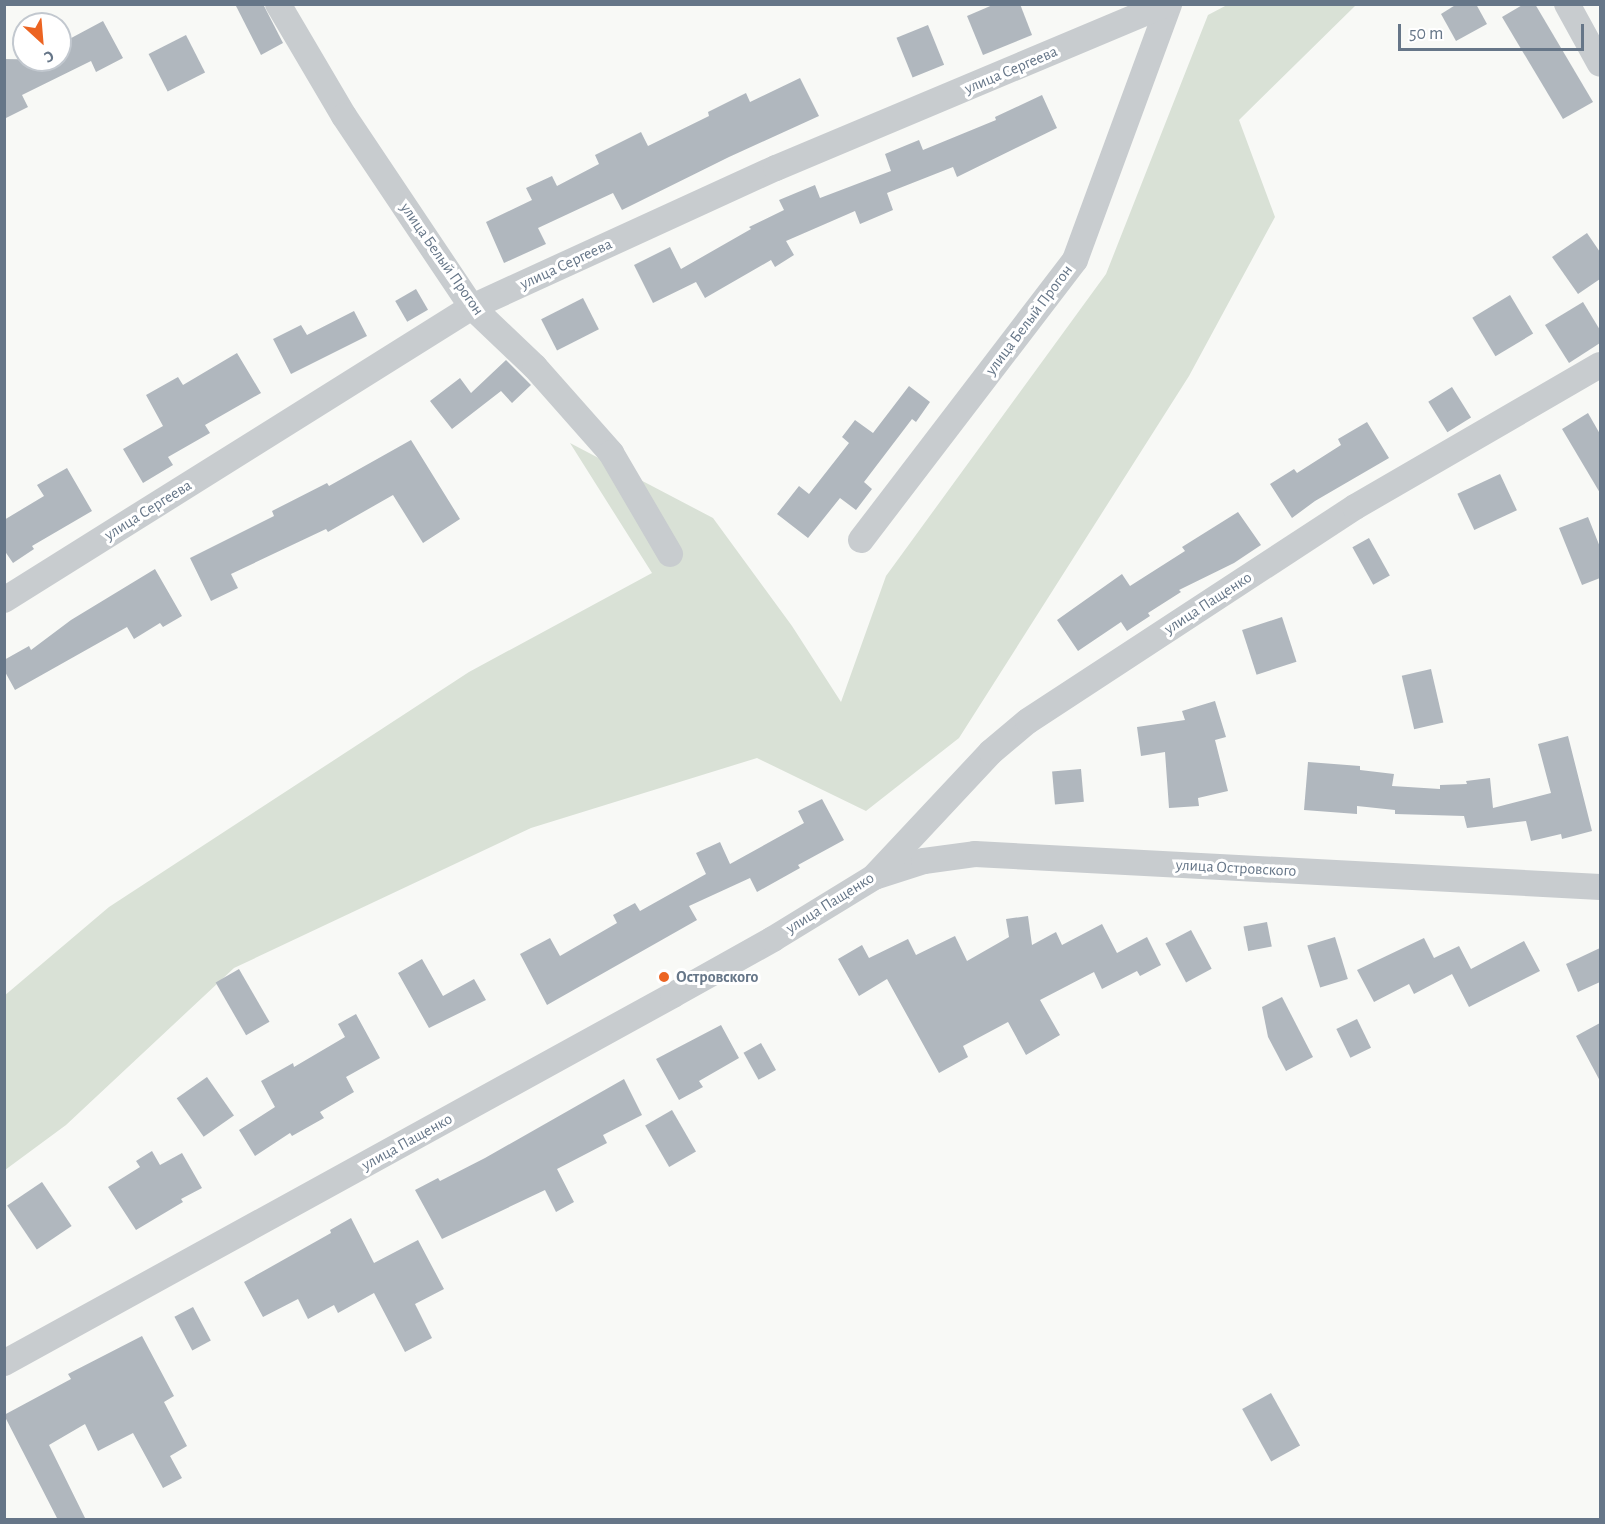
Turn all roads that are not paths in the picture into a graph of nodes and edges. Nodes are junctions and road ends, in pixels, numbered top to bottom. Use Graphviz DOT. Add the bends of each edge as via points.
graph roads {
  1 [pos="278,4"];
  2 [pos="1168,4"];
  3 [pos="1568,4"];
  4 [pos="1600,64"];
  5 [pos="472,307"];
  6 [pos="1600,365"];
  7 [pos="861,540"];
  8 [pos="670,554"];
  9 [pos="4,600"];
  10 [pos="874,877"];
  11 [pos="1600,887"];
  12 [pos="4,1363"];
  1 -- 5 [label="street, улица Белый Прогон" via="344,116"];
  2 -- 5 [label="street, улица Сергеева" via="776,168"];
  2 -- 7 [label="street, улица Белый Прогон" via="1075,260"];
  3 -- 4 [label="street"];
  5 -- 8 [label="street, улица Белый Прогон" via="535,368 611,453"];
  5 -- 9 [label="street, улица Сергеева"];
  6 -- 10 [label="street, улица Пащенко" via="1355,507 1028,721 991,752"];
  10 -- 11 [label="street, улица Островского" via="924,861 975,854"];
  10 -- 12 [label="street, улица Пащенко" via="663,1001"];
}
